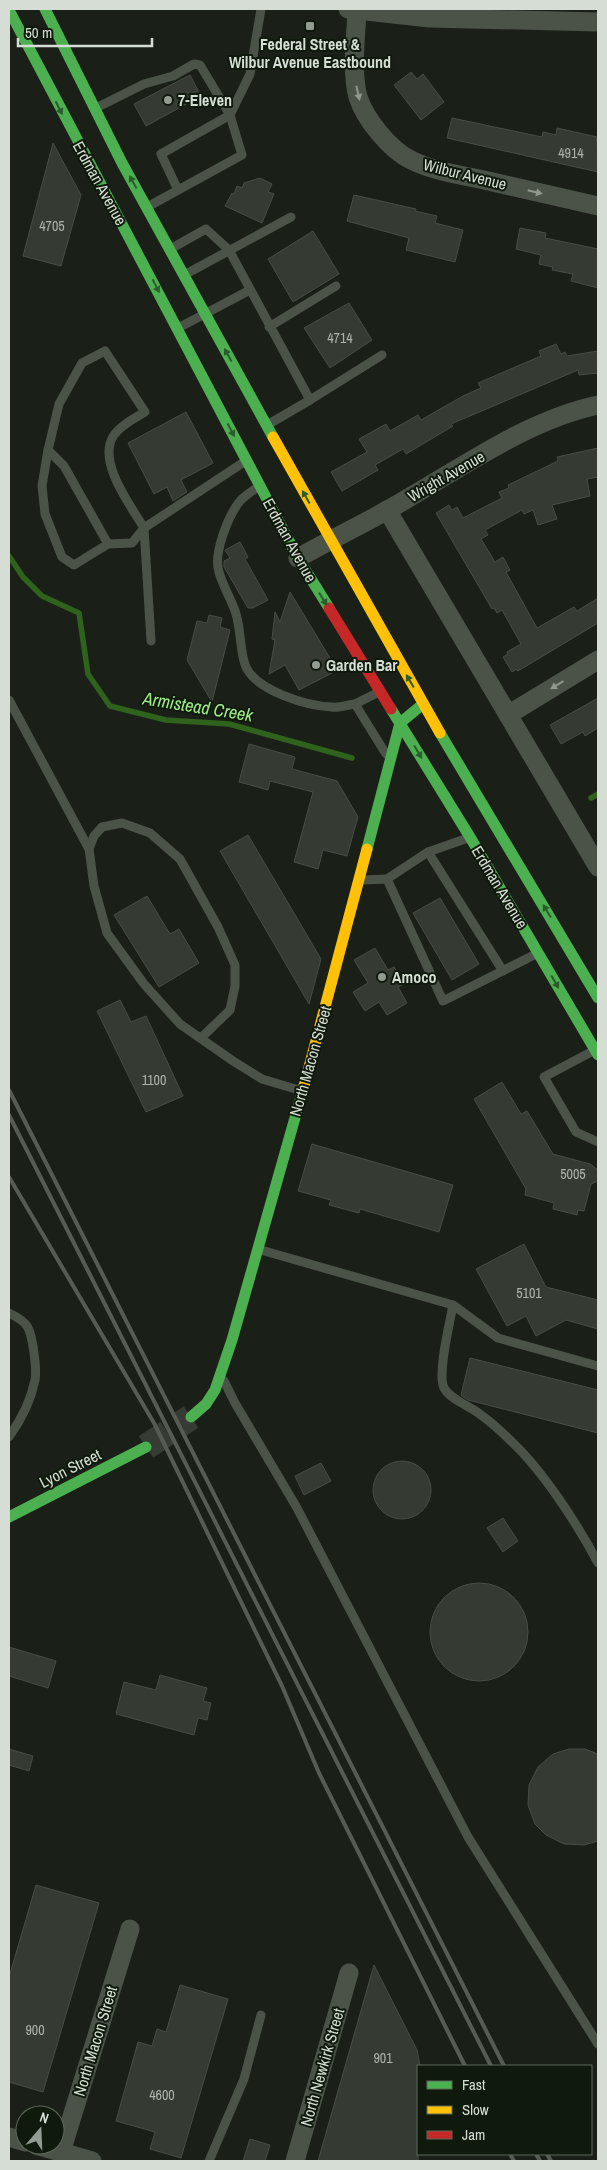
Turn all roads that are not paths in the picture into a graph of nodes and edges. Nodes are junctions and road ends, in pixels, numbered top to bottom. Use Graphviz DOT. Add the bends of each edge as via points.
graph roads {
  1 [pos="45,9"];
  2 [pos="261,9"];
  3 [pos="353,9"];
  4 [pos="9,10"];
  5 [pos="598,22"];
  6 [pos="96,108"];
  7 [pos="230,115"];
  8 [pos="178,190"];
  9 [pos="598,206"];
  10 [pos="146,207"];
  11 [pos="291,217"];
  12 [pos="169,249"];
  13 [pos="229,250"];
  14 [pos="184,275"];
  15 [pos="336,286"];
  16 [pos="250,290"];
  17 [pos="205,314"];
  18 [pos="269,326"];
  19 [pos="178,328"];
  20 [pos="382,355"];
  21 [pos="310,400"];
  22 [pos="598,406"];
  23 [pos="267,426"];
  24 [pos="48,450"];
  25 [pos="247,460"];
  26 [pos="260,485"];
  27 [pos="387,510"];
  28 [pos="144,528"];
  29 [pos="330,540"];
  30 [pos="108,544"];
  31 [pos="298,558"];
  32 [pos="150,641"];
  33 [pos="598,660"];
  34 [pos="381,691"];
  35 [pos="9,700"];
  36 [pos="355,704"];
  37 [pos="422,704"];
  38 [pos="508,715"];
  39 [pos="400,723"];
  40 [pos="391,760"];
  41 [pos="470,837"];
  42 [pos="89,849"];
  43 [pos="428,852"];
  44 [pos="598,867"];
  45 [pos="387,879"];
  46 [pos="358,880"];
  47 [pos="539,953"];
  48 [pos="503,971"];
  49 [pos="598,998"];
  50 [pos="202,1037"];
  51 [pos="597,1052"];
  52 [pos="302,1091"];
  53 [pos="598,1142"];
  54 [pos="257,1248"];
  55 [pos="452,1305"];
  56 [pos="9,1313"];
  57 [pos="598,1366"];
  58 [pos="221,1374"];
  59 [pos="191,1418"];
  60 [pos="9,1437"];
  61 [pos="146,1448"];
  62 [pos="9,1517"];
  63 [pos="598,1563"];
  64 [pos="130,1929"];
  65 [pos="349,1973"];
  66 [pos="261,2015"];
  67 [pos="598,2044"];
  68 [pos="65,2139"];
  69 [pos="65,2153"];
  70 [pos="92,2161"];
  71 [pos="209,2161"];
  72 [pos="295,2161"];
  1 -- 6 [label="main road, Erdman Avenue"];
  2 -- 7 [label="lane" via="250,74"];
  3 -- 5 [label="street" via="430,18"];
  3 -- 9 [label="street, Wilbur Avenue, one-way" via="358,96 376,130 398,152 410,160 446,172"];
  4 -- 19 [label="main road, Erdman Avenue, one-way"];
  6 -- 7 [label="lane" via="194,64 200,65"];
  10 -- 6 [label="main road, Erdman Avenue, one-way"];
  7 -- 8 [label="lane" via="242,155"];
  7 -- 8 [label="lane" via="161,154"];
  8 -- 10 [label="lane"];
  10 -- 12 [label="main road, Erdman Avenue"];
  11 -- 13 [label="lane"];
  12 -- 13 [label="lane" via="206,229"];
  12 -- 14 [label="main road, Erdman Avenue"];
  13 -- 14 [label="lane"];
  13 -- 16 [label="lane"];
  14 -- 17 [label="main road, Erdman Avenue"];
  15 -- 18 [label="lane"];
  16 -- 17 [label="lane"];
  16 -- 18 [label="lane"];
  17 -- 19 [label="lane"];
  23 -- 17 [label="main road, Erdman Avenue, one-way"];
  18 -- 21 [label="lane"];
  19 -- 25 [label="main road, Erdman Avenue, one-way"];
  20 -- 21 [label="lane"];
  21 -- 23 [label="lane"];
  22 -- 27 [label="street, Wright Avenue" via="524,431"];
  29 -- 23 [label="main road, Erdman Avenue, one-way"];
  24 -- 28 [label="lane" via="59,404 82,363 105,351 145,412 114,436 110,449 113,476"];
  24 -- 30 [label="lane" via="64,466"];
  24 -- 30 [label="lane" via="42,486 45,514 62,557 74,565"];
  25 -- 26 [label="main road, Erdman Avenue"];
  25 -- 28 [label="lane"];
  26 -- 31 [label="main road, Erdman Avenue"];
  26 -- 36 [label="lane" via="241,500 229,518 218,560 218,571 239,623 244,665 259,682 309,704 334,708"];
  27 -- 29 [label="street, Wright Avenue"];
  27 -- 38 [label="street"];
  28 -- 30 [label="lane" via="132,543"];
  28 -- 32 [label="lane"];
  29 -- 31 [label="street, Wright Avenue"];
  37 -- 29 [label="main road, Erdman Avenue, one-way"];
  31 -- 34 [label="main road, Erdman Avenue, one-way"];
  33 -- 38 [label="street, one-way"];
  34 -- 36 [label="lane"];
  34 -- 39 [label="main road, Erdman Avenue"];
  35 -- 42 [label="lane"];
  36 -- 40 [label="lane"];
  37 -- 39 [label="main road"];
  49 -- 37 [label="main road, Erdman Avenue, one-way"];
  38 -- 44 [label="street"];
  39 -- 40 [label="main road, North Macon Street"];
  39 -- 41 [label="main road, Erdman Avenue, one-way"];
  40 -- 46 [label="main road, North Macon Street"];
  41 -- 43 [label="lane"];
  41 -- 47 [label="main road, Erdman Avenue"];
  42 -- 50 [label="lane" via="94,886 107,933 144,984 180,1024"];
  42 -- 50 [label="lane" via="102,827 122,823 150,833 180,860 235,965 236,986 230,1010"];
  43 -- 45 [label="lane"];
  43 -- 48 [label="lane"];
  45 -- 46 [label="lane"];
  45 -- 48 [label="lane" via="443,1001"];
  46 -- 52 [label="main road, North Macon Street"];
  47 -- 48 [label="lane"];
  47 -- 51 [label="main road, Erdman Avenue, one-way"];
  50 -- 52 [label="lane" via="262,1079"];
  51 -- 53 [label="lane" via="544,1077 576,1132"];
  52 -- 54 [label="main road, North Macon Street"];
  54 -- 55 [label="lane"];
  54 -- 58 [label="main road, North Macon Street"];
  55 -- 57 [label="lane" via="498,1338"];
  55 -- 63 [label="lane" via="441,1378 444,1388 489,1421 532,1464"];
  56 -- 60 [label="lane" via="27,1326 32,1338 35,1379 20,1421"];
  58 -- 59 [label="main road, North Macon Street" via="206,1404"];
  58 -- 67 [label="lane" via="301,1516 468,1837"];
  61 -- 62 [label="main road, Lyon Street"];
  64 -- 68 [label="street, North Macon Street"];
  65 -- 72 [label="street, North Newkirk Street"];
  66 -- 71 [label="lane" via="244,2078"];
  69 -- 70 [label="street"];
}
